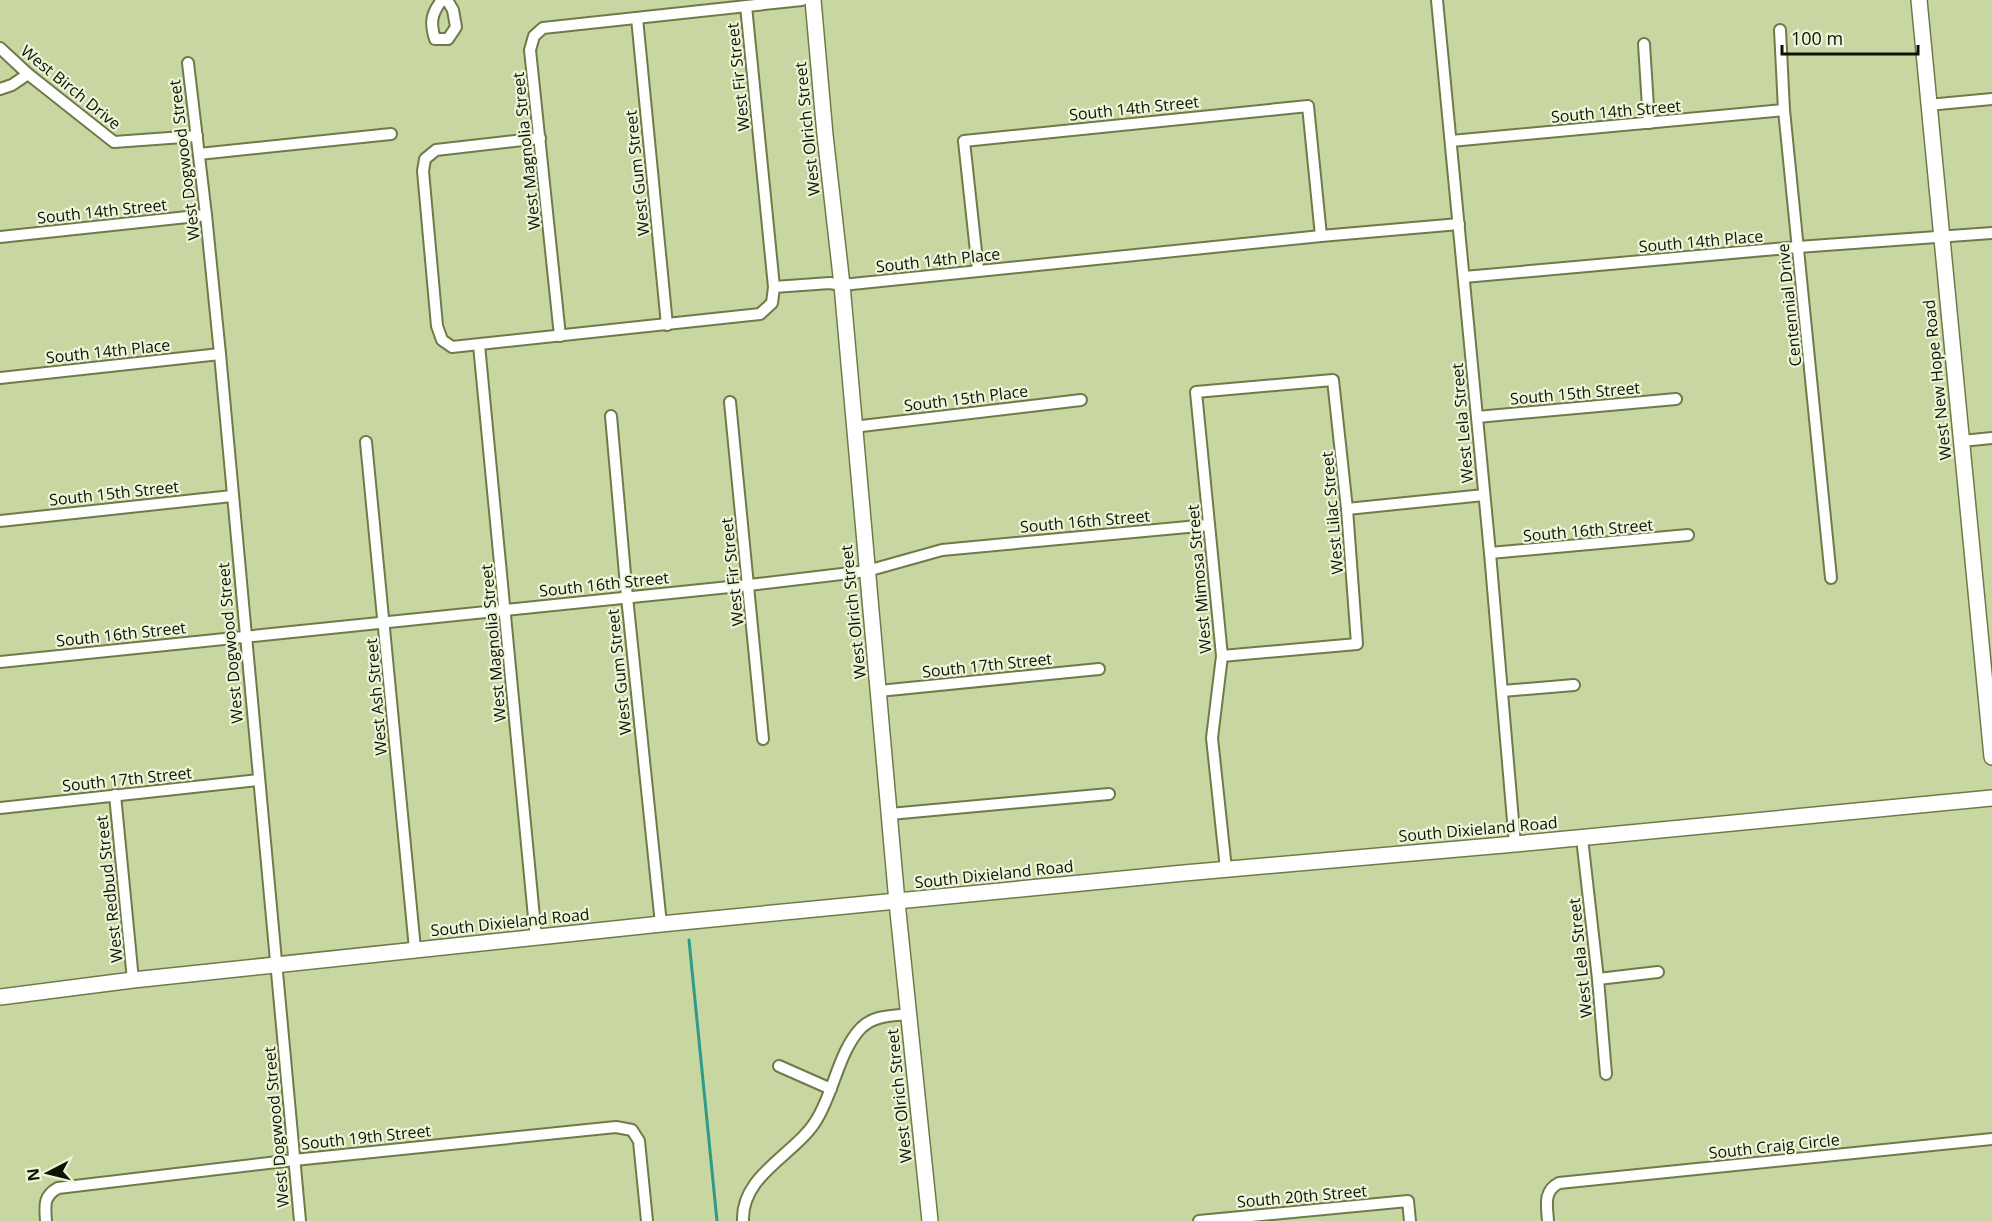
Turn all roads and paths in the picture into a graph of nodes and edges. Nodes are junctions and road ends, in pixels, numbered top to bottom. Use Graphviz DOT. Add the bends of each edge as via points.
graph roads {
  1 [pos="802,0"];
  2 [pos="813,0"];
  3 [pos="1437,0"];
  4 [pos="1919,0"];
  5 [pos="746,6"];
  6 [pos="637,18"];
  7 [pos="1780,30"];
  8 [pos="1644,44"];
  9 [pos="0,48"];
  10 [pos="188,63"];
  11 [pos="28,74"];
  12 [pos="0,89"];
  13 [pos="1992,99"];
  14 [pos="1928,105"];
  15 [pos="1784,110"];
  16 [pos="1649,123"];
  17 [pos="391,134"];
  18 [pos="197,135"];
  19 [pos="540,138"];
  20 [pos="1451,141"];
  21 [pos="199,154"];
  22 [pos="207,215"];
  23 [pos="1459,224"];
  24 [pos="1992,233"];
  25 [pos="1321,236"];
  26 [pos="0,237"];
  27 [pos="1941,238"];
  28 [pos="1798,247"];
  29 [pos="978,270"];
  30 [pos="1464,277"];
  31 [pos="842,285"];
  32 [pos="774,287"];
  33 [pos="668,325"];
  34 [pos="560,336"];
  35 [pos="479,345"];
  36 [pos="220,354"];
  37 [pos="0,378"];
  38 [pos="1333,380"];
  39 [pos="1676,399"];
  40 [pos="1082,400"];
  41 [pos="730,402"];
  42 [pos="611,416"];
  43 [pos="1477,417"];
  44 [pos="853,427"];
  45 [pos="1992,438"];
  46 [pos="1962,441"];
  47 [pos="366,442"];
  48 [pos="1484,495"];
  49 [pos="232,496"];
  50 [pos="1347,509"];
  51 [pos="0,521"];
  52 [pos="1209,525"];
  53 [pos="1688,535"];
  54 [pos="1490,553"];
  55 [pos="867,571"];
  56 [pos="1831,578"];
  57 [pos="749,585"];
  58 [pos="627,597"];
  59 [pos="505,610"];
  60 [pos="384,622"];
  61 [pos="244,636"];
  62 [pos="1222,656"];
  63 [pos="0,662"];
  64 [pos="1099,669"];
  65 [pos="1574,685"];
  66 [pos="879,691"];
  67 [pos="1502,692"];
  68 [pos="763,740"];
  69 [pos="1992,757"];
  70 [pos="258,780"];
  71 [pos="1109,794"];
  72 [pos="115,795"];
  73 [pos="1992,798"];
  74 [pos="0,808"];
  75 [pos="890,814"];
  76 [pos="1582,838"];
  77 [pos="1515,844"];
  78 [pos="1226,869"];
  79 [pos="897,902"];
  80 [pos="661,924"];
  81 [pos="536,938"];
  82 [pos="415,949"];
  83 [pos="275,965"];
  84 [pos="1658,972"];
  85 [pos="1598,979"];
  86 [pos="134,980"];
  87 [pos="0,997"];
  88 [pos="909,1014"];
  89 [pos="778,1066"];
  90 [pos="1606,1074"];
  91 [pos="831,1089"];
  92 [pos="1992,1139"];
  93 [pos="294,1160"];
  94 [pos="46,1221"];
  95 [pos="300,1221"];
  96 [pos="647,1221"];
  97 [pos="743,1221"];
  98 [pos="930,1221"];
  99 [pos="1199,1221"];
  100 [pos="1410,1221"];
  101 [pos="1548,1221"];
  1 -- 5 [label="street"];
  2 -- 31 [label="main road, West Olrich Street"];
  3 -- 20 [label="street, West Lela Street"];
  4 -- 14 [label="main road, West New Hope Road"];
  5 -- 6 [label="street"];
  5 -- 32 [label="street, West Fir Street"];
  6 -- 19 [label="street, West Magnolia Street" via="543,28 534,36 530,50"];
  6 -- 33 [label="street, West Gum Street"];
  7 -- 15 [label="street, Centennial Drive"];
  8 -- 16 [label="street"];
  9 -- 11 [label="street, West Birch Drive"];
  10 -- 18 [label="street, West Dogwood Street"];
  11 -- 12 [label="street"];
  11 -- 18 [label="street, West Birch Drive" via="114,142"];
  13 -- 14 [label="street"];
  14 -- 27 [label="main road, West New Hope Road"];
  15 -- 16 [label="street, South 14th Street"];
  15 -- 28 [label="street, Centennial Drive"];
  16 -- 20 [label="street, South 14th Street"];
  17 -- 21 [label="street"];
  18 -- 21 [label="street, West Dogwood Street"];
  19 -- 34 [label="street, West Magnolia Street"];
  19 -- 35 [label="street" via="432,152 425,159 437,326 442,340 452,347"];
  20 -- 23 [label="street, West Lela Street"];
  21 -- 22 [label="street, West Dogwood Street"];
  22 -- 26 [label="street, South 14th Street"];
  22 -- 36 [label="street, West Dogwood Street"];
  23 -- 25 [label="street, South 14th Place"];
  23 -- 30 [label="street, West Lela Street"];
  24 -- 27 [label="street"];
  25 -- 29 [label="street, South 14th Place"];
  25 -- 29 [label="street, South 14th Street" via="1308,106 964,141"];
  27 -- 28 [label="street, South 14th Place"];
  27 -- 46 [label="main road, West New Hope Road"];
  28 -- 30 [label="street, South 14th Place"];
  28 -- 56 [label="street, Centennial Drive"];
  29 -- 31 [label="street, South 14th Place"];
  30 -- 43 [label="street, West Lela Street"];
  31 -- 32 [label="street, South 14th Place"];
  31 -- 44 [label="main road, West Olrich Street"];
  32 -- 33 [label="street" via="772,303 760,315"];
  33 -- 34 [label="street"];
  34 -- 35 [label="street"];
  35 -- 59 [label="street, West Magnolia Street"];
  36 -- 37 [label="street, South 14th Place"];
  36 -- 49 [label="street, West Dogwood Street"];
  38 -- 50 [label="street, West Lilac Street"];
  38 -- 52 [label="street, West Mimosa Street" via="1196,392"];
  39 -- 43 [label="street, South 15th Street"];
  40 -- 44 [label="street, South 15th Place"];
  41 -- 57 [label="street, West Fir Street"];
  42 -- 58 [label="street, West Gum Street"];
  43 -- 48 [label="street, West Lela Street"];
  44 -- 55 [label="main road, West Olrich Street"];
  45 -- 46 [label="street"];
  46 -- 69 [label="main road, West New Hope Road"];
  47 -- 60 [label="street, West Ash Street"];
  48 -- 50 [label="street"];
  48 -- 54 [label="street, West Lela Street"];
  49 -- 51 [label="street, South 15th Street"];
  49 -- 61 [label="street, West Dogwood Street"];
  50 -- 62 [label="street, West Lilac Street" via="1357,644"];
  52 -- 55 [label="street, South 16th Street" via="942,550"];
  52 -- 62 [label="street, West Mimosa Street"];
  53 -- 54 [label="street, South 16th Street"];
  54 -- 67 [label="street, West Lela Street"];
  55 -- 57 [label="street, South 16th Street"];
  55 -- 66 [label="main road, West Olrich Street"];
  57 -- 58 [label="street, South 16th Street"];
  57 -- 68 [label="street, West Fir Street"];
  58 -- 59 [label="street, South 16th Street"];
  58 -- 80 [label="street, West Gum Street"];
  59 -- 60 [label="street, South 16th Street"];
  59 -- 81 [label="street, West Magnolia Street"];
  60 -- 61 [label="street, South 16th Street"];
  60 -- 82 [label="street, West Ash Street"];
  61 -- 63 [label="street, South 16th Street"];
  61 -- 70 [label="street, West Dogwood Street"];
  62 -- 78 [label="street, West Mimosa Street" via="1212,738"];
  64 -- 66 [label="street, South 17th Street"];
  65 -- 67 [label="street"];
  66 -- 75 [label="main road, West Olrich Street"];
  67 -- 77 [label="street, West Lela Street"];
  70 -- 72 [label="street, South 17th Street"];
  70 -- 83 [label="street, West Dogwood Street"];
  71 -- 75 [label="street"];
  72 -- 74 [label="street, South 17th Street"];
  72 -- 86 [label="street, West Redbud Street"];
  73 -- 76 [label="main road, South Dixieland Road"];
  75 -- 79 [label="main road, West Olrich Street"];
  76 -- 77 [label="main road, South Dixieland Road"];
  76 -- 85 [label="street, West Lela Street"];
  77 -- 78 [label="main road, South Dixieland Road"];
  78 -- 79 [label="main road, South Dixieland Road"];
  79 -- 80 [label="main road, South Dixieland Road"];
  79 -- 88 [label="main road, West Olrich Street"];
  80 -- 81 [label="main road, South Dixieland Road"];
  81 -- 82 [label="main road, South Dixieland Road"];
  82 -- 83 [label="main road, South Dixieland Road"];
  83 -- 86 [label="main road, South Dixieland Road"];
  83 -- 93 [label="street, West Dogwood Street"];
  84 -- 85 [label="street"];
  85 -- 90 [label="street, West Lela Street"];
  86 -- 87 [label="main road, South Dixieland Road"];
  88 -- 91 [label="street" via="879,1017 863,1026 851,1040"];
  88 -- 98 [label="main road, West Olrich Street"];
  89 -- 91 [label="street"];
  91 -- 97 [label="street" via="817,1120 752,1188"];
  92 -- 101 [label="street, South Craig Circle" via="1559,1183 1548,1194"];
  93 -- 94 [label="street, South 19th Street" via="58,1188 46,1198"];
  93 -- 95 [label="street, West Dogwood Street"];
  93 -- 96 [label="street, South 19th Street" via="616,1126 632,1130 639,1141"];
  99 -- 100 [label="street, South 20th Street" via="1408,1201"];
}
